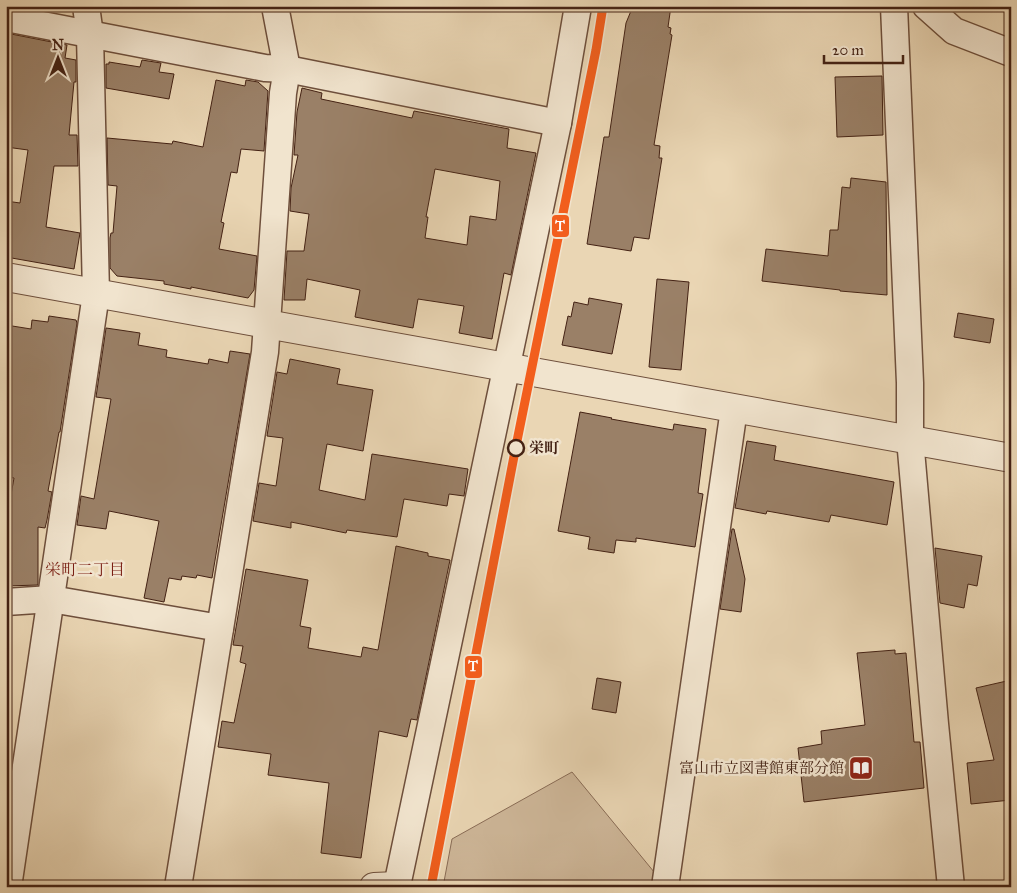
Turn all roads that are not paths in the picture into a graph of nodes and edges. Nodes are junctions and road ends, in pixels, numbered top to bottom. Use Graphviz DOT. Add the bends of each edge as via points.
graph roads {
  1 [pos="86,6"];
  2 [pos="275,6"];
  3 [pos="578,6"];
  4 [pos="894,6"];
  5 [pos="926,6"];
  6 [pos="6,18"];
  7 [pos="90,35"];
  8 [pos="1011,54"];
  9 [pos="287,69"];
  10 [pos="558,124"];
  11 [pos="6,277"];
  12 [pos="96,294"];
  13 [pos="266,325"];
  14 [pos="507,367"];
  15 [pos="734,409"];
  16 [pos="910,439"];
  17 [pos="1011,458"];
  18 [pos="51,600"];
  19 [pos="6,602"];
  20 [pos="220,628"];
  21 [pos="385,886"];
  22 [pos="8,887"];
  23 [pos="178,887"];
  24 [pos="666,887"];
  25 [pos="951,887"];
  1 -- 7 [label="street"];
  2 -- 9 [label="street"];
  3 -- 10 [label="street"];
  4 -- 16 [label="street"];
  5 -- 8 [label="street" via="954,31"];
  6 -- 7 [label="street"];
  7 -- 9 [label="street" via="265,68"];
  7 -- 12 [label="street"];
  9 -- 10 [label="street"];
  9 -- 13 [label="street"];
  10 -- 14 [label="street"];
  11 -- 12 [label="street"];
  12 -- 13 [label="street"];
  12 -- 18 [label="street"];
  13 -- 14 [label="street"];
  13 -- 20 [label="street" via="266,352"];
  14 -- 15 [label="street"];
  14 -- 21 [label="street"];
  15 -- 16 [label="street"];
  15 -- 24 [label="street"];
  16 -- 17 [label="street"];
  16 -- 25 [label="street"];
  18 -- 19 [label="street"];
  18 -- 20 [label="street"];
  18 -- 22 [label="street"];
  20 -- 23 [label="street"];
}
